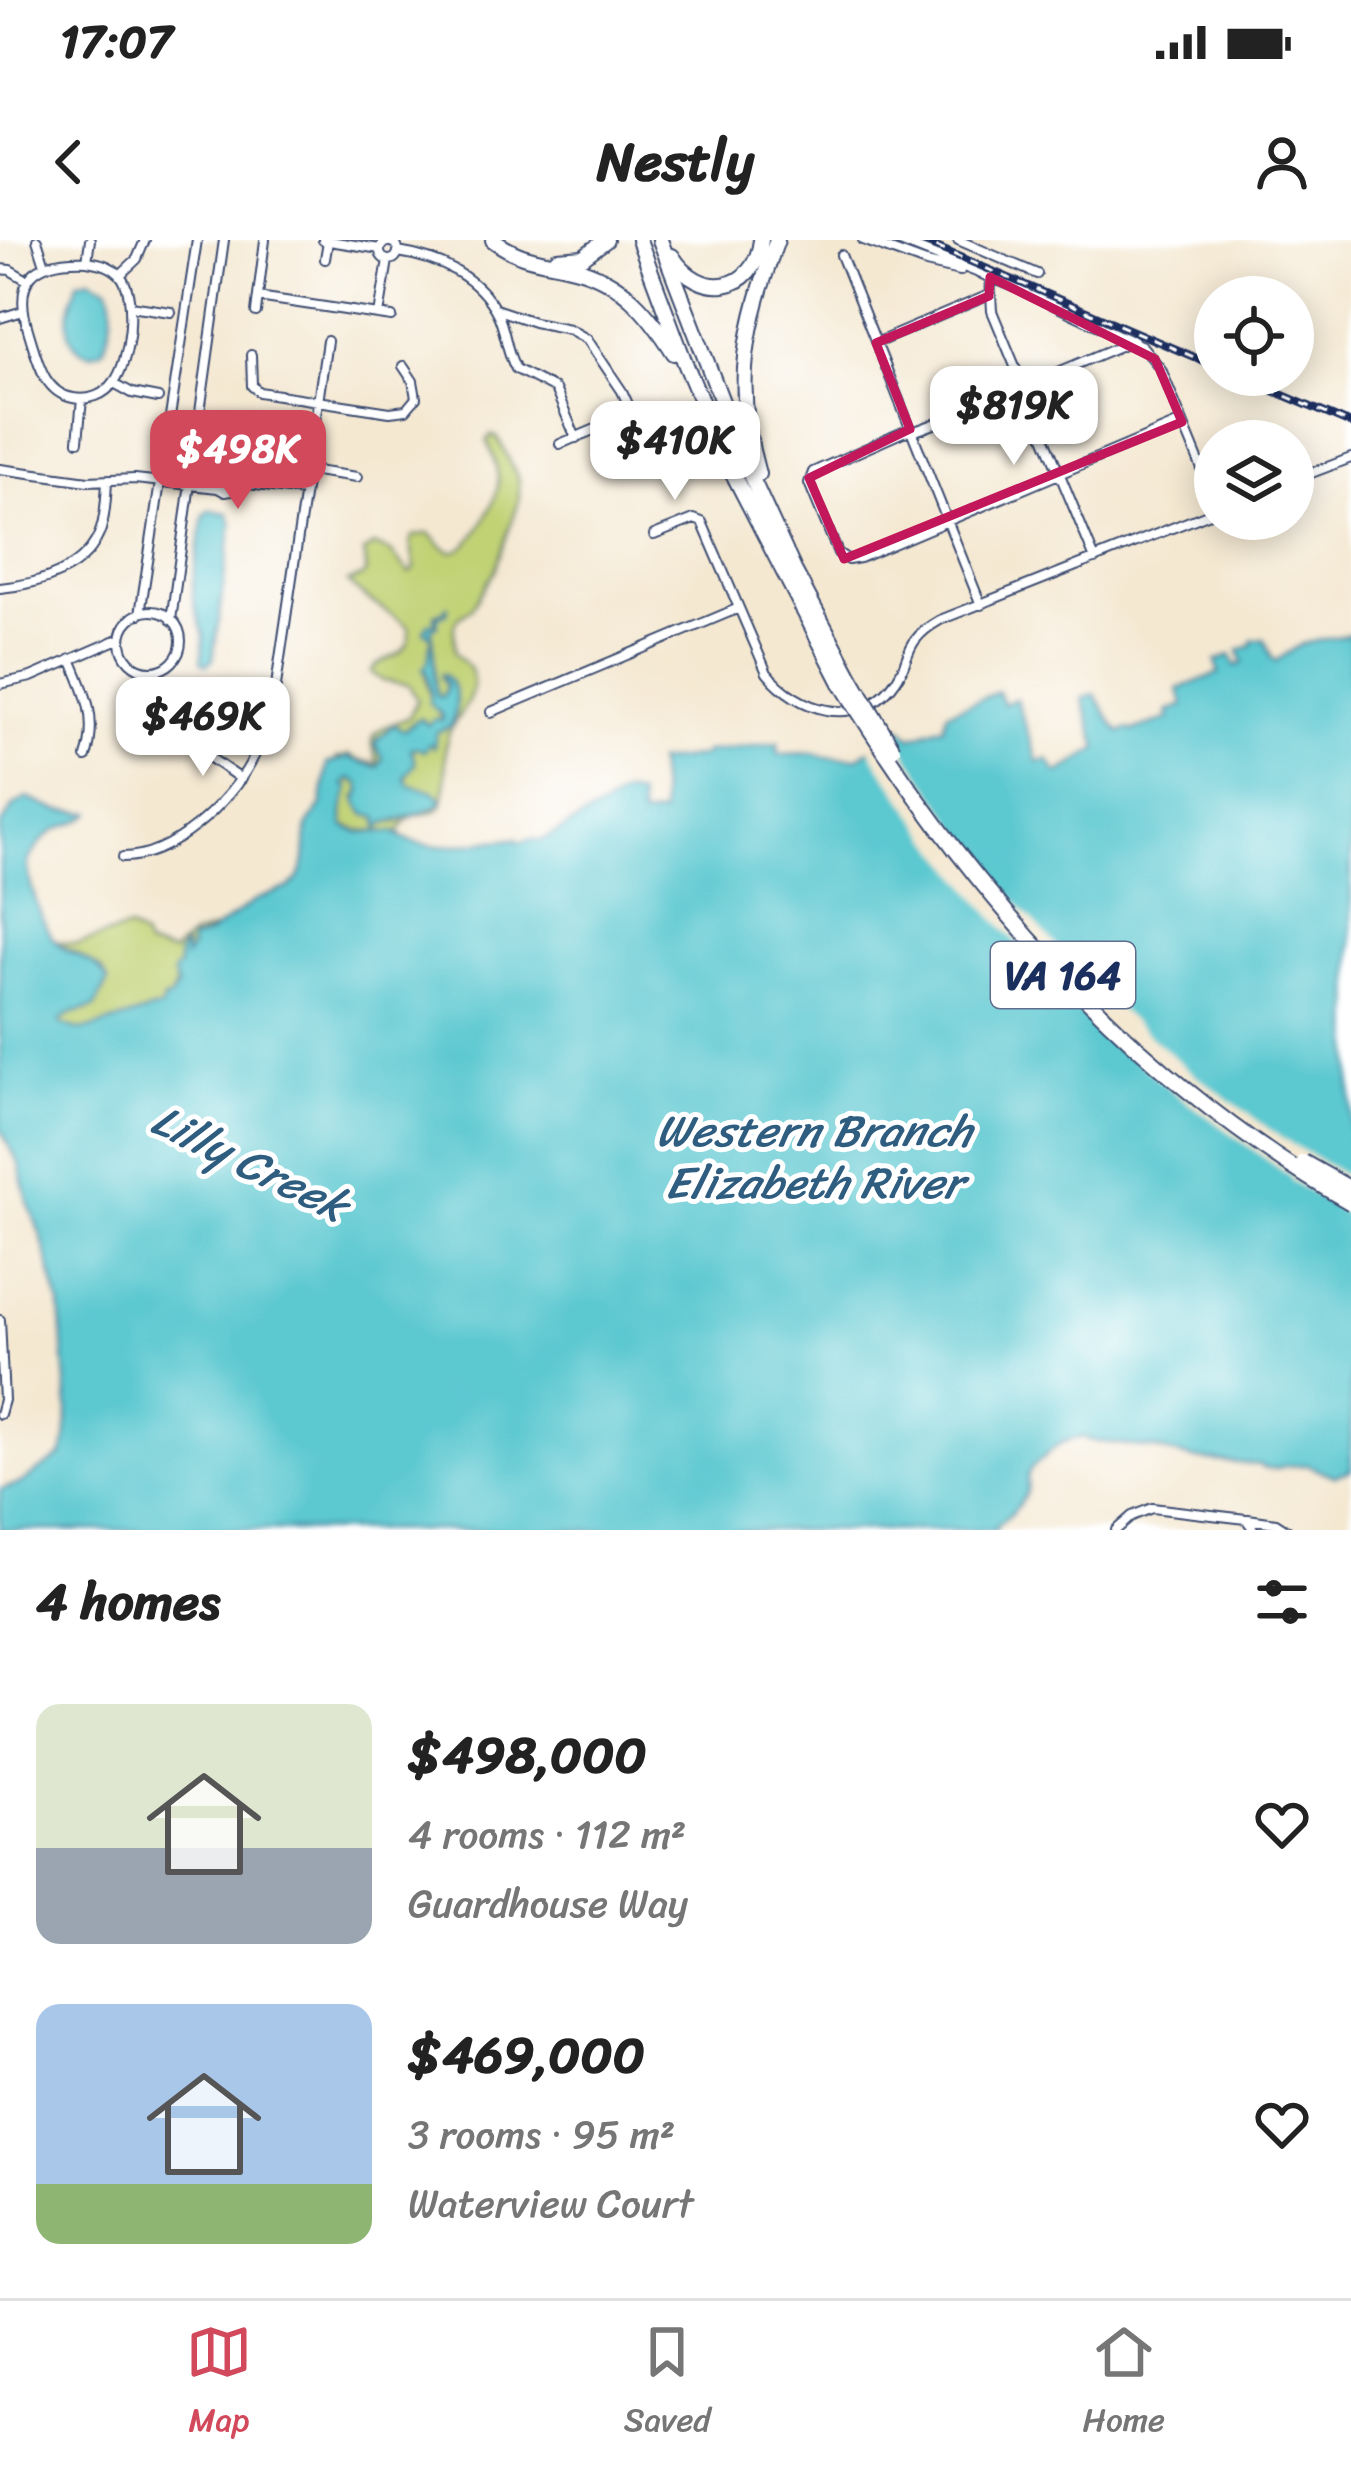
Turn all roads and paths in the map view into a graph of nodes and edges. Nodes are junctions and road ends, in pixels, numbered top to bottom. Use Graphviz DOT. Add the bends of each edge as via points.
graph roads {
  1 [pos="37,240"];
  2 [pos="90,240"];
  3 [pos="145,240"];
  4 [pos="197,240"];
  5 [pos="224,240"];
  6 [pos="266,240"];
  7 [pos="326,240"];
  8 [pos="493,240"];
  9 [pos="504,240"];
  10 [pos="606,240"];
  11 [pos="639,240"];
  12 [pos="663,240"];
  13 [pos="777,240"];
  14 [pos="863,240"];
  15 [pos="896,240"];
  16 [pos="390,241"];
  17 [pos="962,241"];
  18 [pos="762,242"];
  19 [pos="380,249"];
  20 [pos="398,252"];
  21 [pos="841,255"];
  22 [pos="326,259"];
  23 [pos="388,260"];
  24 [pos="87,262"];
  25 [pos="45,265"];
  26 [pos="0,269"];
  27 [pos="1037,274"];
  28 [pos="120,275"];
  29 [pos="987,277"];
  30 [pos="27,280"];
  31 [pos="989,295"];
  32 [pos="258,297"];
  33 [pos="130,306"];
  34 [pos="494,308"];
  35 [pos="23,310"];
  36 [pos="171,311"];
  37 [pos="256,312"];
  38 [pos="379,315"];
  39 [pos="392,317"];
  40 [pos="0,318"];
  41 [pos="1134,340"];
  42 [pos="327,341"];
  43 [pos="876,343"];
  44 [pos="251,355"];
  45 [pos="403,366"];
  46 [pos="114,383"];
  47 [pos="693,384"];
  48 [pos="1023,387"];
  49 [pos="158,398"];
  50 [pos="82,399"];
  51 [pos="318,402"];
  52 [pos="643,409"];
  53 [pos="632,413"];
  54 [pos="1182,422"];
  55 [pos="911,431"];
  56 [pos="576,438"];
  57 [pos="78,441"];
  58 [pos="560,444"];
  59 [pos="1194,451"];
  60 [pos="1351,458"];
  61 [pos="0,469"];
  62 [pos="308,470"];
  63 [pos="1058,472"];
  64 [pos="1314,472"];
  65 [pos="357,477"];
  66 [pos="106,481"];
  67 [pos="161,482"];
  68 [pos="189,487"];
  69 [pos="304,491"];
  70 [pos="1194,520"];
  71 [pos="948,521"];
  72 [pos="774,525"];
  73 [pos="654,535"];
  74 [pos="1095,560"];
  75 [pos="0,588"];
  76 [pos="981,605"];
  77 [pos="739,608"];
  78 [pos="140,614"];
  79 [pos="171,620"];
  80 [pos="121,638"];
  81 [pos="71,659"];
  82 [pos="846,680"];
  83 [pos="0,684"];
  84 [pos="491,712"];
  85 [pos="190,744"];
  86 [pos="86,757"];
  87 [pos="241,778"];
  88 [pos="123,856"];
  89 [pos="1351,1189"];
  90 [pos="1351,1203"];
  91 [pos="0,1320"];
  92 [pos="0,1414"];
  93 [pos="1246,1519"];
  94 [pos="1116,1530"];
  95 [pos="1254,1530"];
  96 [pos="1287,1530"];
  1 -- 25 [label="street"];
  2 -- 24 [label="street"];
  3 -- 28 [label="street"];
  4 -- 67 [label="street"];
  5 -- 68 [label="street"];
  6 -- 32 [label="street"];
  7 -- 19 [label="street"];
  7 -- 22 [label="street"];
  8 -- 47 [label="highway" via="618,287 651,317"];
  9 -- 10 [label="highway" via="567,260"];
  11 -- 47 [label="highway, VA 164"];
  12 -- 18 [label="highway" via="686,274 716,286 745,275"];
  12 -- 72 [label="highway, VA 164"];
  13 -- 72 [label="highway" via="752,310 745,368 747,427"];
  14 -- 29 [label="street"];
  15 -- 29 [label="street"];
  16 -- 19 [label="street"];
  16 -- 20 [label="street"];
  17 -- 27 [label="street"];
  19 -- 23 [label="street"];
  20 -- 23 [label="street"];
  20 -- 34 [label="street" via="455,269"];
  21 -- 43 [label="street"];
  23 -- 38 [label="street"];
  24 -- 25 [label="street"];
  24 -- 28 [label="street"];
  25 -- 30 [label="street"];
  26 -- 30 [label="street"];
  28 -- 33 [label="street"];
  29 -- 31 [label="street"];
  29 -- 41 [label="street"];
  30 -- 35 [label="street"];
  31 -- 43 [label="street"];
  31 -- 48 [label="street"];
  32 -- 37 [label="street"];
  32 -- 38 [label="street"];
  33 -- 36 [label="street"];
  33 -- 46 [label="street"];
  34 -- 53 [label="street" via="587,339"];
  34 -- 56 [label="street" via="516,369 554,389"];
  35 -- 40 [label="street"];
  35 -- 50 [label="street" via="46,380"];
  38 -- 39 [label="street"];
  41 -- 48 [label="street"];
  41 -- 54 [label="street" via="1155,358"];
  42 -- 51 [label="street"];
  43 -- 55 [label="street"];
  44 -- 51 [label="street" via="254,390"];
  45 -- 51 [label="street" via="416,389 406,410"];
  46 -- 49 [label="street"];
  46 -- 50 [label="street"];
  47 -- 82 [label="highway, VA 164"];
  48 -- 55 [label="street"];
  48 -- 63 [label="street"];
  50 -- 57 [label="street"];
  51 -- 62 [label="street"];
  52 -- 53 [label="street"];
  53 -- 56 [label="street"];
  54 -- 59 [label="street"];
  54 -- 63 [label="street"];
  55 -- 71 [label="street"];
  55 -- 71 [label="street" via="813,472 812,489 841,557 854,560"];
  56 -- 58 [label="street"];
  60 -- 64 [label="street"];
  61 -- 66 [label="street"];
  62 -- 65 [label="street"];
  62 -- 69 [label="street"];
  63 -- 71 [label="street"];
  63 -- 74 [label="street"];
  66 -- 67 [label="street"];
  66 -- 75 [label="street" via="100,533 80,560 44,579"];
  67 -- 68 [label="street"];
  67 -- 78 [label="street"];
  68 -- 69 [label="street"];
  68 -- 79 [label="street"];
  69 -- 87 [label="street" via="270,715"];
  70 -- 74 [label="street"];
  71 -- 76 [label="street"];
  72 -- 82 [label="highway, VA 164"];
  73 -- 77 [label="street" via="700,520"];
  74 -- 76 [label="street"];
  76 -- 77 [label="street" via="923,631 889,690 844,711 812,707 777,685"];
  77 -- 84 [label="street"];
  78 -- 79 [label="street"];
  78 -- 80 [label="street"];
  79 -- 80 [label="street" via="180,645 165,668 137,668"];
  80 -- 81 [label="street"];
  81 -- 83 [label="street"];
  81 -- 86 [label="street" via="91,708"];
  82 -- 89 [label="highway, VA 164, bridge" via="955,839 1085,987 1207,1094"];
  82 -- 90 [label="highway, VA 164, bridge" via="922,808 1059,972 1203,1101"];
  85 -- 87 [label="street"];
  87 -- 88 [label="street" via="190,830 149,853"];
  91 -- 92 [label="street"];
  93 -- 94 [label="street" via="1152,1508"];
  93 -- 95 [label="street"];
  93 -- 96 [label="street"];
}
